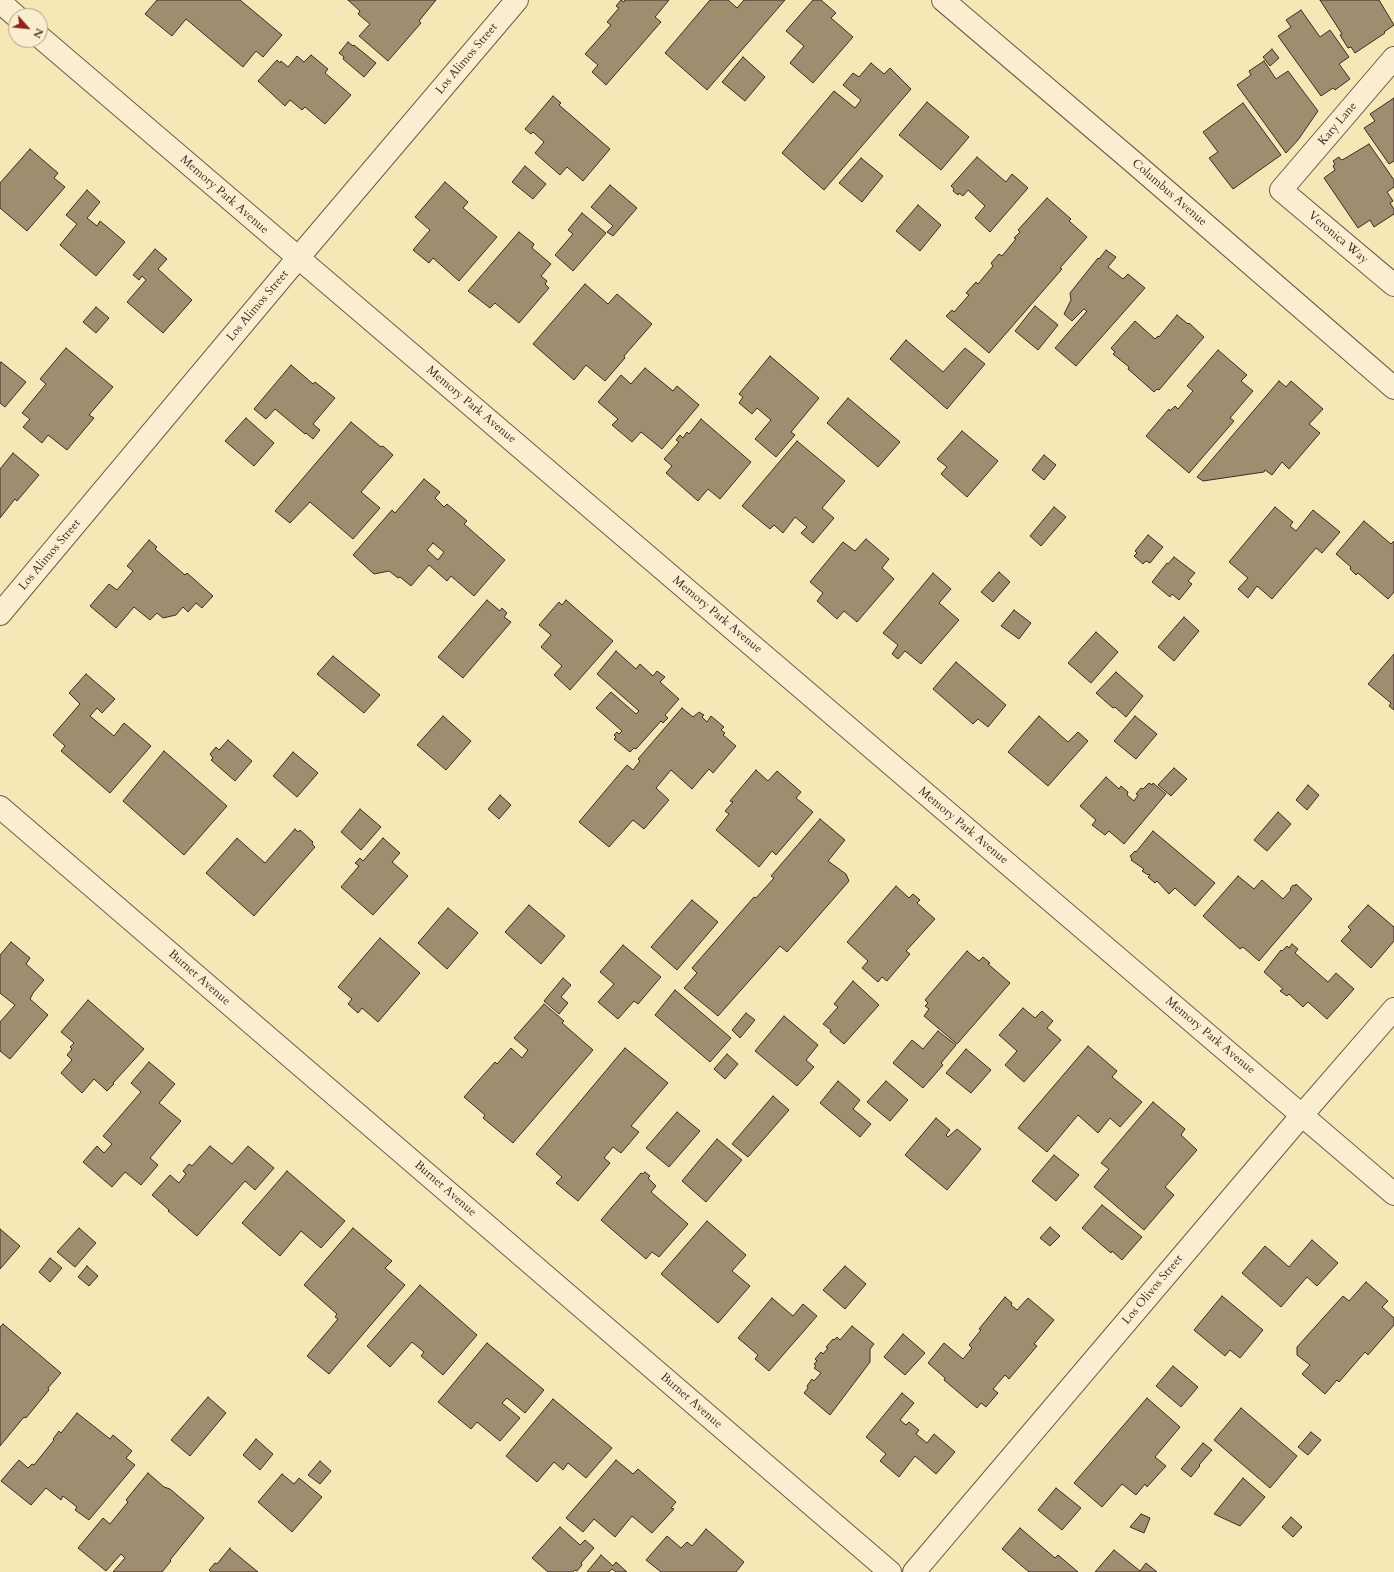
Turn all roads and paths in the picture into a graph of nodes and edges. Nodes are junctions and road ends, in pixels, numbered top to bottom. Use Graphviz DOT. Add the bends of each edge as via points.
graph roads {
  1 [pos="517,0"];
  2 [pos="943,0"];
  3 [pos="0,2"];
  4 [pos="8,9"];
  5 [pos="48,44"];
  6 [pos="1394,58"];
  7 [pos="1281,190"];
  8 [pos="298,258"];
  9 [pos="1394,285"];
  10 [pos="1394,388"];
  11 [pos="0,614"];
  12 [pos="0,807"];
  13 [pos="1394,1009"];
  14 [pos="1302,1115"];
  15 [pos="1394,1194"];
  16 [pos="890,1572"];
  17 [pos="914,1572"];
  1 -- 8 [label="street, Los Alimos Street"];
  2 -- 10 [label="street, Columbus Avenue"];
  3 -- 4 [label="street"];
  5 -- 8 [label="street, Memory Park Avenue"];
  6 -- 7 [label="street, Katy Lane"];
  7 -- 9 [label="street, Veronica Way"];
  8 -- 11 [label="street, Los Alimos Street"];
  8 -- 14 [label="street, Memory Park Avenue"];
  12 -- 16 [label="street, Burnet Avenue"];
  13 -- 14 [label="street, Los Olivos Street"];
  14 -- 15 [label="street, Memory Park Avenue"];
  14 -- 17 [label="street, Los Olivos Street"];
}
